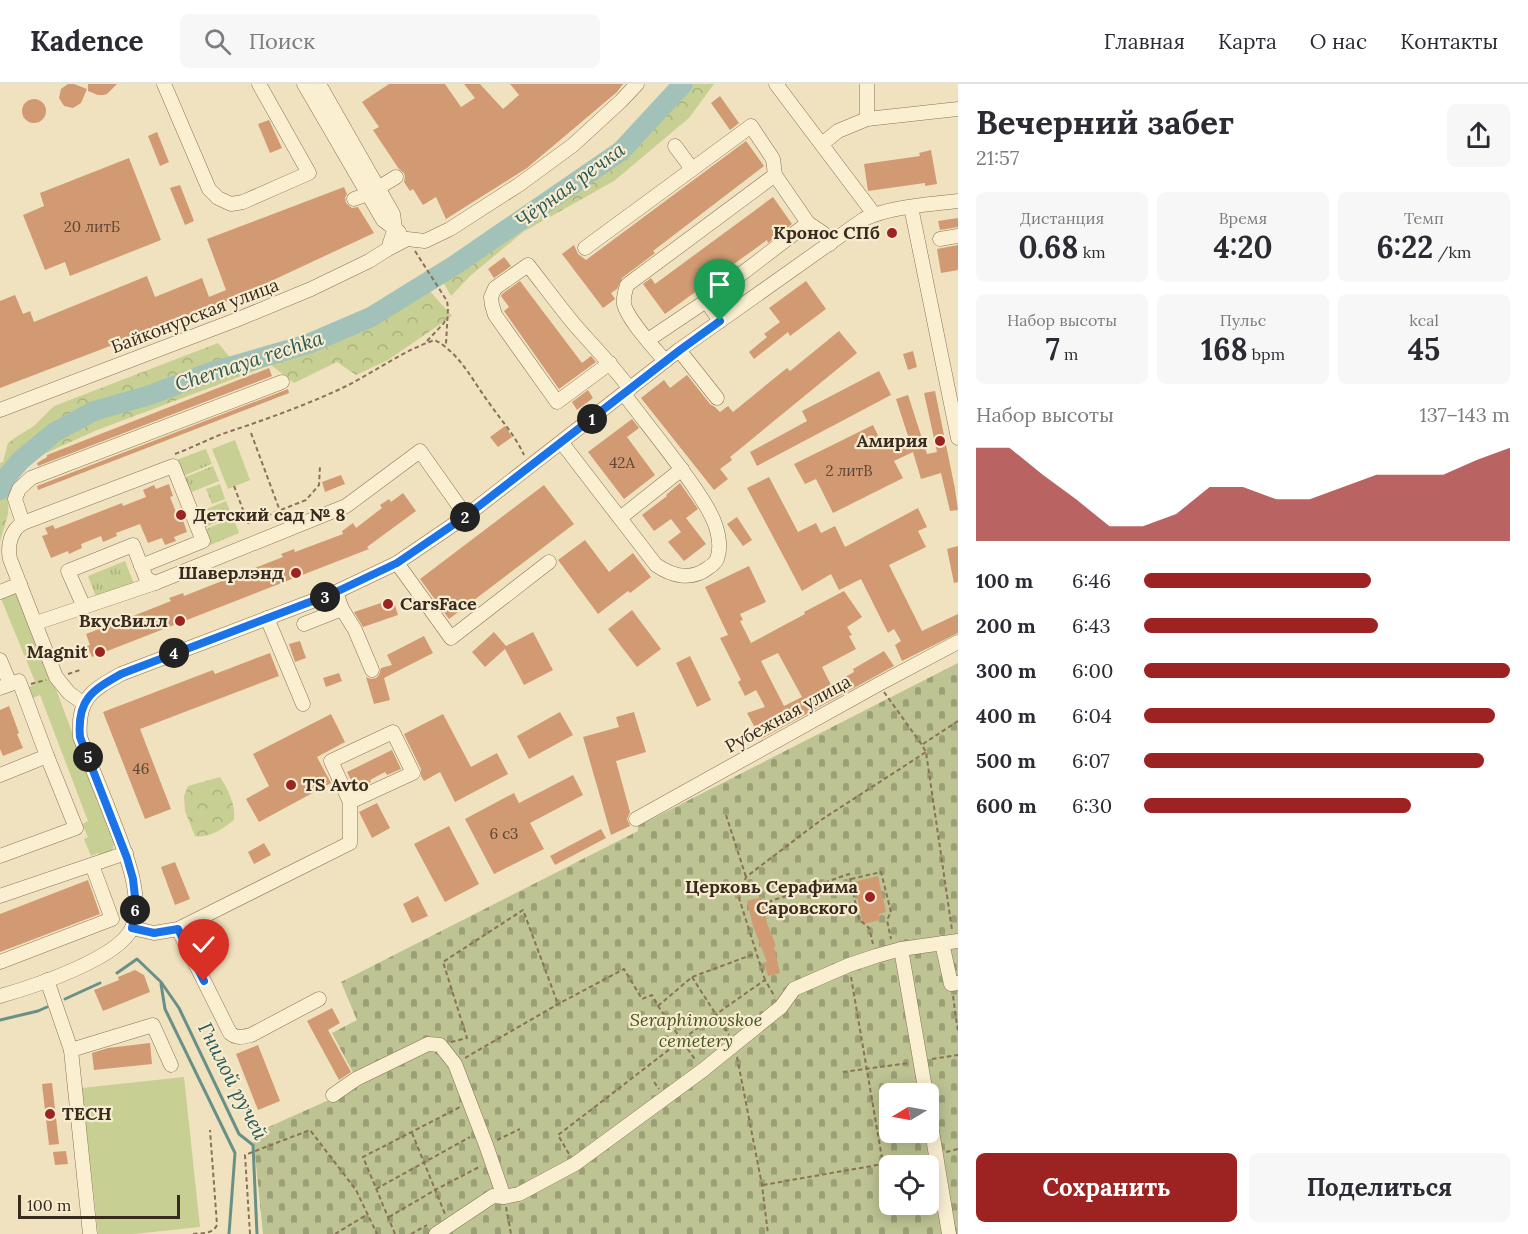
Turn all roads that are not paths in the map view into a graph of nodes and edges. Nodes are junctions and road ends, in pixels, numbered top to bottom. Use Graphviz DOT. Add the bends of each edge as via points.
graph roads {
  1 [pos="164,84"];
  2 [pos="259,84"];
  3 [pos="304,84"];
  4 [pos="318,84"];
  5 [pos="636,84"];
  6 [pos="776,84"];
  7 [pos="867,84"];
  8 [pos="958,109"];
  9 [pos="867,119"];
  10 [pos="822,144"];
  11 [pos="675,146"];
  12 [pos="692,169"];
  13 [pos="775,175"];
  14 [pos="396,177"];
  15 [pos="367,193"];
  16 [pos="958,201"];
  17 [pos="911,207"];
  18 [pos="874,214"];
  19 [pos="808,223"];
  20 [pos="958,236"];
  21 [pos="392,238"];
  22 [pos="407,239"];
  23 [pos="940,239"];
  24 [pos="830,244"];
  25 [pos="585,248"];
  26 [pos="706,301"];
  27 [pos="720,321"];
  28 [pos="648,340"];
  29 [pos="680,350"];
  30 [pos="665,362"];
  31 [pos="610,363"];
  32 [pos="951,370"];
  33 [pos="282,382"];
  34 [pos="627,391"];
  35 [pos="717,398"];
  36 [pos="0,410"];
  37 [pos="958,433"];
  38 [pos="562,443"];
  39 [pos="682,468"];
  40 [pos="466,516"];
  41 [pos="620,518"];
  42 [pos="23,523"];
  43 [pos="549,562"];
  44 [pos="397,563"];
  45 [pos="141,566"];
  46 [pos="155,583"];
  47 [pos="20,584"];
  48 [pos="0,592"];
  49 [pos="336,592"];
  50 [pos="84,608"];
  51 [pos="342,609"];
  52 [pos="267,618"];
  53 [pos="36,623"];
  54 [pos="304,624"];
  55 [pos="958,642"];
  56 [pos="0,660"];
  57 [pos="372,670"];
  58 [pos="5,686"];
  59 [pos="83,703"];
  60 [pos="303,704"];
  61 [pos="47,756"];
  62 [pos="0,775"];
  63 [pos="350,802"];
  64 [pos="636,819"];
  65 [pos="126,853"];
  66 [pos="0,856"];
  67 [pos="92,865"];
  68 [pos="0,896"];
  69 [pos="132,928"];
  70 [pos="178,929"];
  71 [pos="951,942"];
  72 [pos="897,950"];
  73 [pos="0,962"];
  74 [pos="47,980"];
  75 [pos="954,984"];
  76 [pos="0,996"];
  77 [pos="319,999"];
  78 [pos="71,1050"];
  79 [pos="171,1065"];
  80 [pos="924,1083"];
  81 [pos="333,1095"];
  82 [pos="935,1143"];
  83 [pos="504,1197"];
  84 [pos="90,1234"];
  85 [pos="436,1234"];
  86 [pos="949,1234"];
  1 -- 2 [label="street" via="209,189 231,204 309,173"];
  3 -- 15 [label="street"];
  4 -- 15 [label="street"];
  5 -- 22 [label="street" via="573,145 520,184 450,230 425,241"];
  6 -- 10 [label="street"];
  7 -- 9 [label="street"];
  8 -- 9 [label="street"];
  9 -- 10 [label="street" via="838,131"];
  10 -- 18 [label="street"];
  11 -- 12 [label="street"];
  12 -- 13 [label="street" via="751,126 773,159"];
  12 -- 25 [label="street"];
  13 -- 19 [label="street"];
  13 -- 28 [label="street" via="627,285 625,306"];
  14 -- 15 [label="street"];
  15 -- 21 [label="street"];
  16 -- 17 [label="street"];
  17 -- 18 [label="street"];
  17 -- 32 [label="street"];
  18 -- 24 [label="street"];
  19 -- 24 [label="street" via="823,233"];
  19 -- 26 [label="street"];
  20 -- 23 [label="street"];
  21 -- 22 [label="street, Байконурская улица"];
  21 -- 22 [label="street"];
  21 -- 36 [label="street, Байконурская улица" via="369,261 311,290"];
  24 -- 27 [label="street"];
  26 -- 27 [label="street"];
  26 -- 28 [label="street"];
  27 -- 29 [label="street"];
  28 -- 30 [label="street"];
  29 -- 30 [label="street"];
  29 -- 35 [label="street"];
  30 -- 34 [label="street"];
  31 -- 31 [label="street" via="557,402 495,315 491,297 495,288 528,265"];
  31 -- 34 [label="street"];
  32 -- 37 [label="street"];
  33 -- 42 [label="street" via="31,478 15,499"];
  34 -- 38 [label="street"];
  34 -- 39 [label="street"];
  38 -- 40 [label="street"];
  38 -- 41 [label="street"];
  39 -- 41 [label="street"];
  39 -- 41 [label="street" via="716,526 720,545 717,560 705,571 691,576 666,572 656,565"];
  40 -- 44 [label="street"];
  40 -- 46 [label="street" via="420,451 346,506"];
  42 -- 45 [label="street" via="173,465 203,541"];
  42 -- 47 [label="street" via="14,531 8,550"];
  43 -- 44 [label="street" via="451,639"];
  44 -- 49 [label="street"];
  45 -- 46 [label="street" via="146,578"];
  45 -- 50 [label="street" via="133,545 68,571"];
  46 -- 50 [label="street"];
  47 -- 48 [label="street"];
  47 -- 53 [label="street"];
  49 -- 51 [label="street"];
  49 -- 52 [label="street"];
  50 -- 53 [label="street"];
  51 -- 54 [label="street"];
  51 -- 57 [label="street"];
  52 -- 59 [label="street" via="121,674 105,682"];
  52 -- 60 [label="street"];
  53 -- 59 [label="street" via="56,677"];
  55 -- 64 [label="street, Рубежная улица"];
  56 -- 58 [label="street"];
  58 -- 61 [label="street" via="19,681"];
  59 -- 65 [label="street" via="78,720 80,737"];
  61 -- 62 [label="street"];
  61 -- 66 [label="street" via="76,828"];
  63 -- 63 [label="street" via="412,772 393,732 331,761"];
  63 -- 70 [label="street" via="350,843"];
  65 -- 67 [label="street"];
  65 -- 69 [label="street" via="135,897"];
  67 -- 68 [label="street"];
  67 -- 73 [label="street" via="112,919"];
  69 -- 70 [label="street" via="154,933"];
  69 -- 74 [label="street" via="104,955"];
  70 -- 77 [label="street" via="230,1034 235,1037 251,1035"];
  71 -- 72 [label="street"];
  71 -- 75 [label="street"];
  72 -- 80 [label="street"];
  72 -- 83 [label="street" via="794,989 781,1007 703,1070 574,1164 519,1194"];
  74 -- 76 [label="street"];
  74 -- 78 [label="street"];
  78 -- 79 [label="street" via="153,1025"];
  78 -- 84 [label="street"];
  81 -- 83 [label="street" via="382,1065 428,1044 440,1045 455,1064"];
  82 -- 86 [label="street"];
  83 -- 85 [label="street" via="494,1196"];
}
